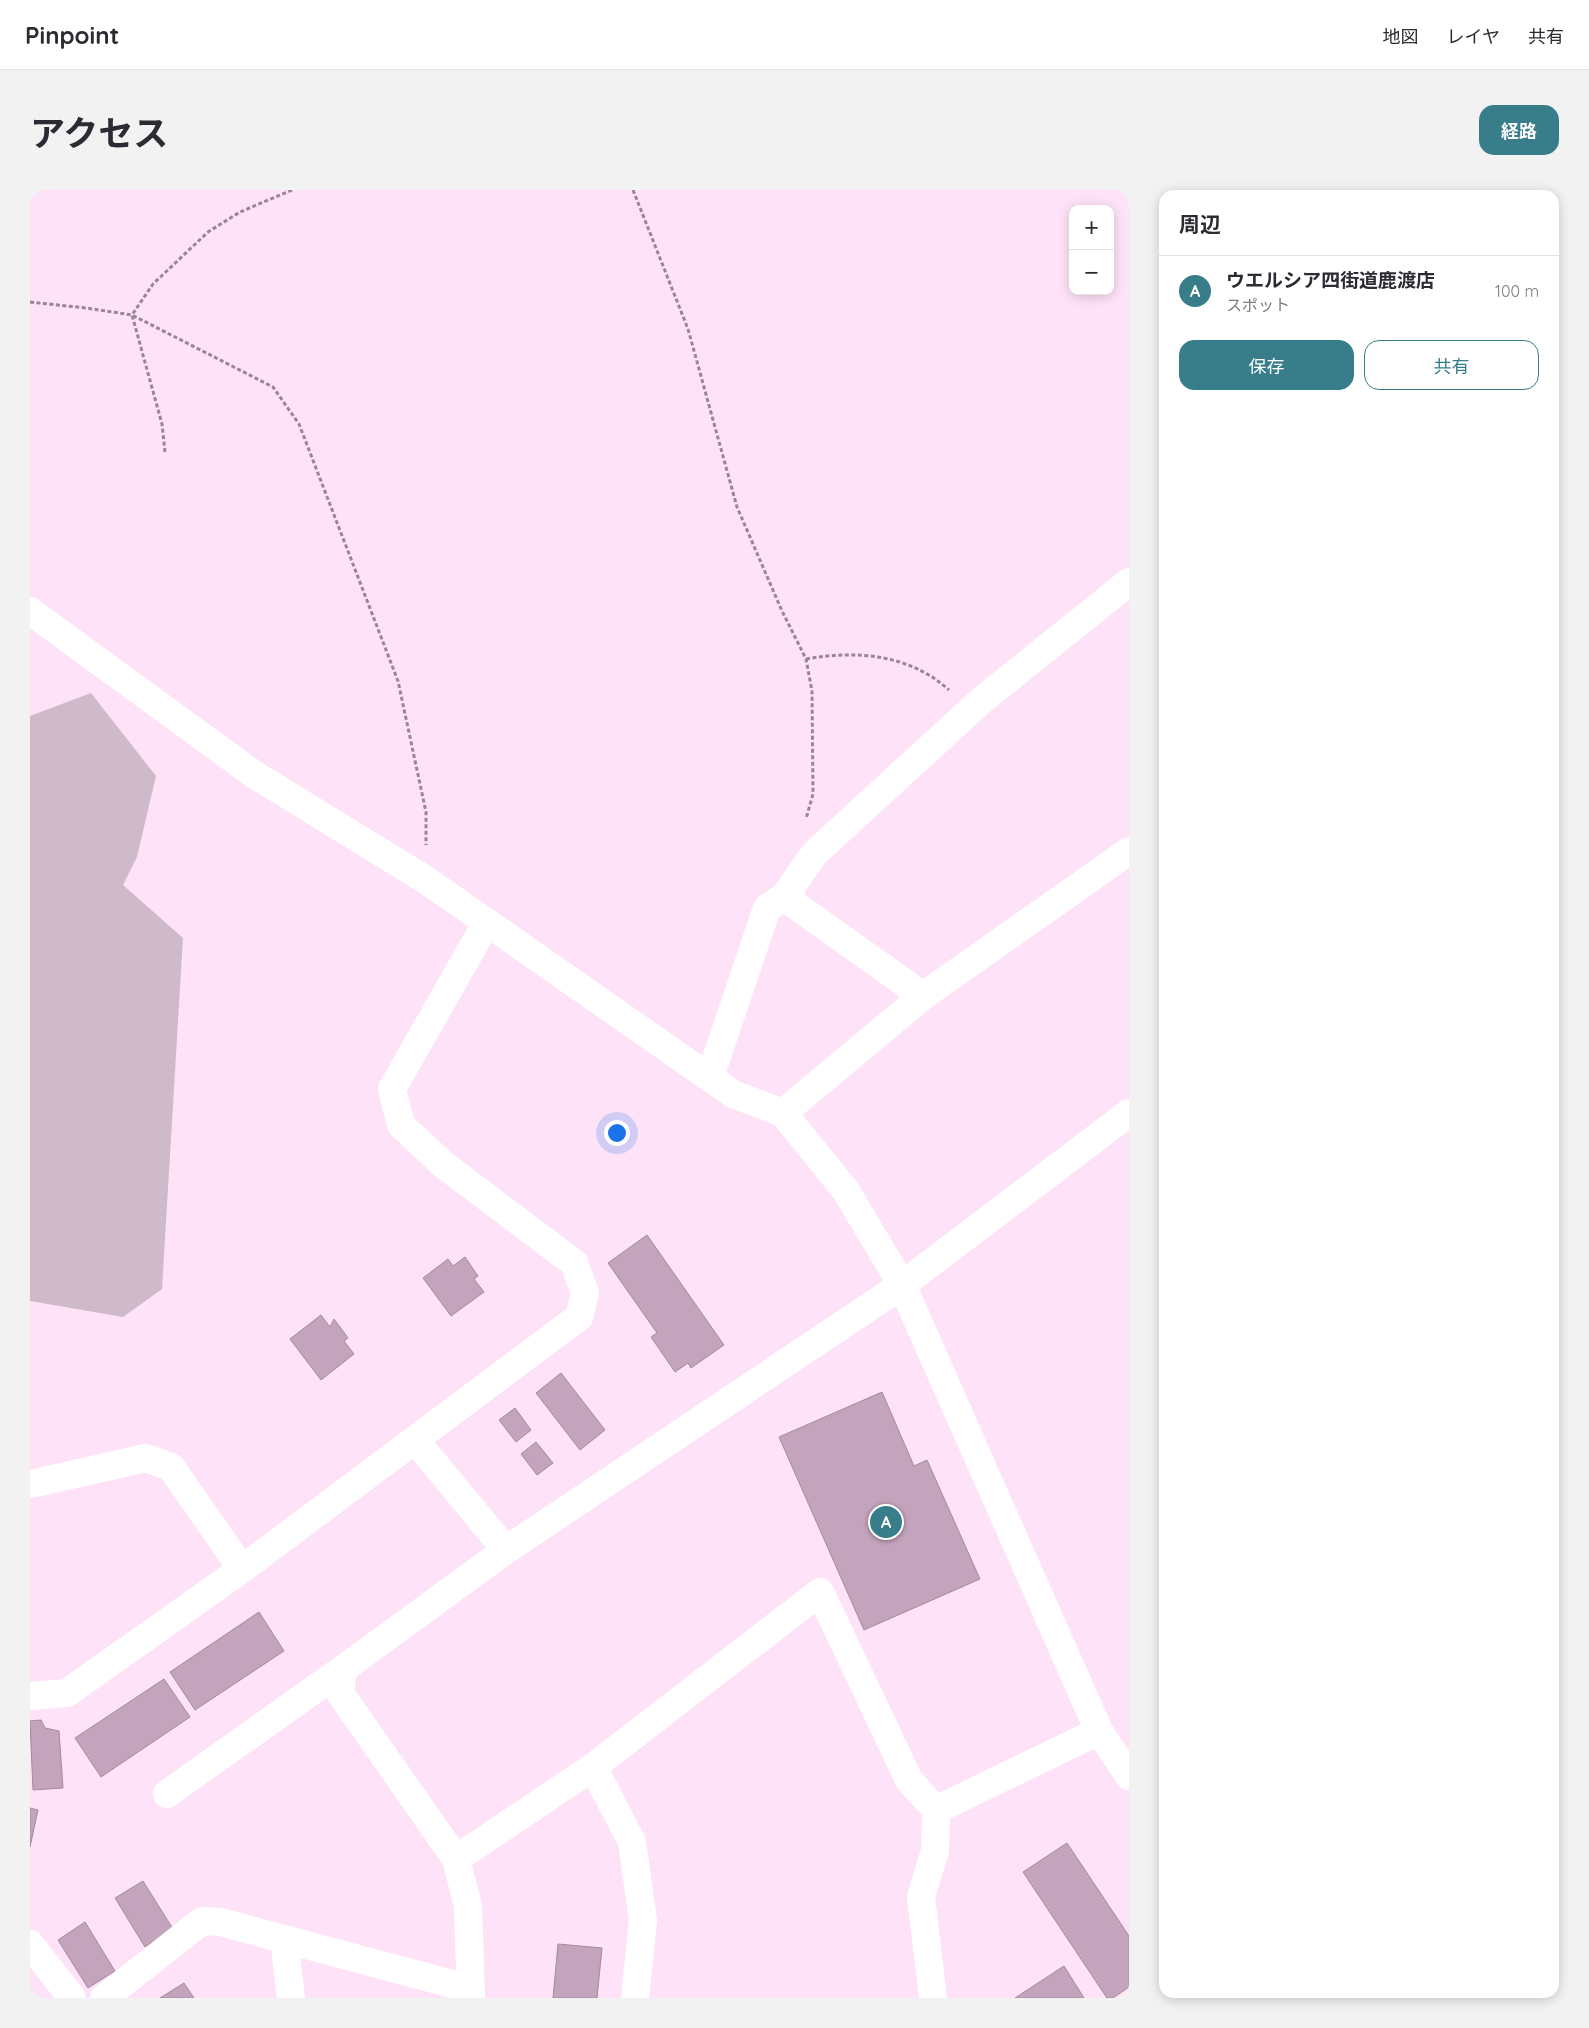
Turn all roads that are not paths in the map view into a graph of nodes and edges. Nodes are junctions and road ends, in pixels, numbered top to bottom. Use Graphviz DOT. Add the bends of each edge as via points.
graph roads {
  1 [pos="1129,582"];
  2 [pos="30,611"];
  3 [pos="1129,851"];
  4 [pos="784,897"];
  5 [pos="487,922"];
  6 [pos="922,996"];
  7 [pos="710,1078"];
  8 [pos="783,1113"];
  9 [pos="1129,1113"];
  10 [pos="902,1285"];
  11 [pos="415,1440"];
  12 [pos="30,1484"];
  13 [pos="506,1550"];
  14 [pos="242,1569"];
  15 [pos="343,1669"];
  16 [pos="30,1696"];
  17 [pos="1099,1732"];
  18 [pos="593,1767"];
  19 [pos="1129,1776"];
  20 [pos="167,1794"];
  21 [pos="936,1810"];
  22 [pos="456,1859"];
  23 [pos="284,1939"];
  24 [pos="30,1944"];
  25 [pos="471,1994"];
  26 [pos="72,1998"];
  27 [pos="104,1998"];
  28 [pos="291,1998"];
  29 [pos="635,1998"];
  30 [pos="932,1998"];
  1 -- 4 [label="street" via="971,710 814,853"];
  2 -- 5 [label="street" via="255,775 426,880"];
  3 -- 6 [label="street"];
  4 -- 6 [label="street"];
  4 -- 7 [label="street" via="767,908"];
  5 -- 7 [label="street"];
  5 -- 11 [label="street" via="392,1089 402,1124 444,1165 574,1262 584,1293 579,1317"];
  6 -- 8 [label="street"];
  7 -- 8 [label="street" via="733,1094"];
  8 -- 10 [label="street" via="846,1191"];
  9 -- 10 [label="street"];
  10 -- 13 [label="street"];
  10 -- 17 [label="street"];
  11 -- 13 [label="street"];
  11 -- 14 [label="street"];
  12 -- 14 [label="street" via="146,1458 172,1467"];
  13 -- 15 [label="street"];
  14 -- 16 [label="street" via="68,1693"];
  15 -- 20 [label="street"];
  15 -- 22 [label="street" via="340,1693"];
  17 -- 19 [label="street"];
  17 -- 21 [label="street"];
  18 -- 21 [label="street" via="820,1592 908,1780"];
  18 -- 22 [label="street"];
  18 -- 29 [label="street" via="632,1842 643,1920"];
  21 -- 30 [label="street" via="935,1851 921,1897"];
  22 -- 25 [label="street" via="468,1906"];
  23 -- 25 [label="street"];
  23 -- 27 [label="street" via="220,1922 202,1921"];
  23 -- 28 [label="street"];
  24 -- 26 [label="street"];
}
